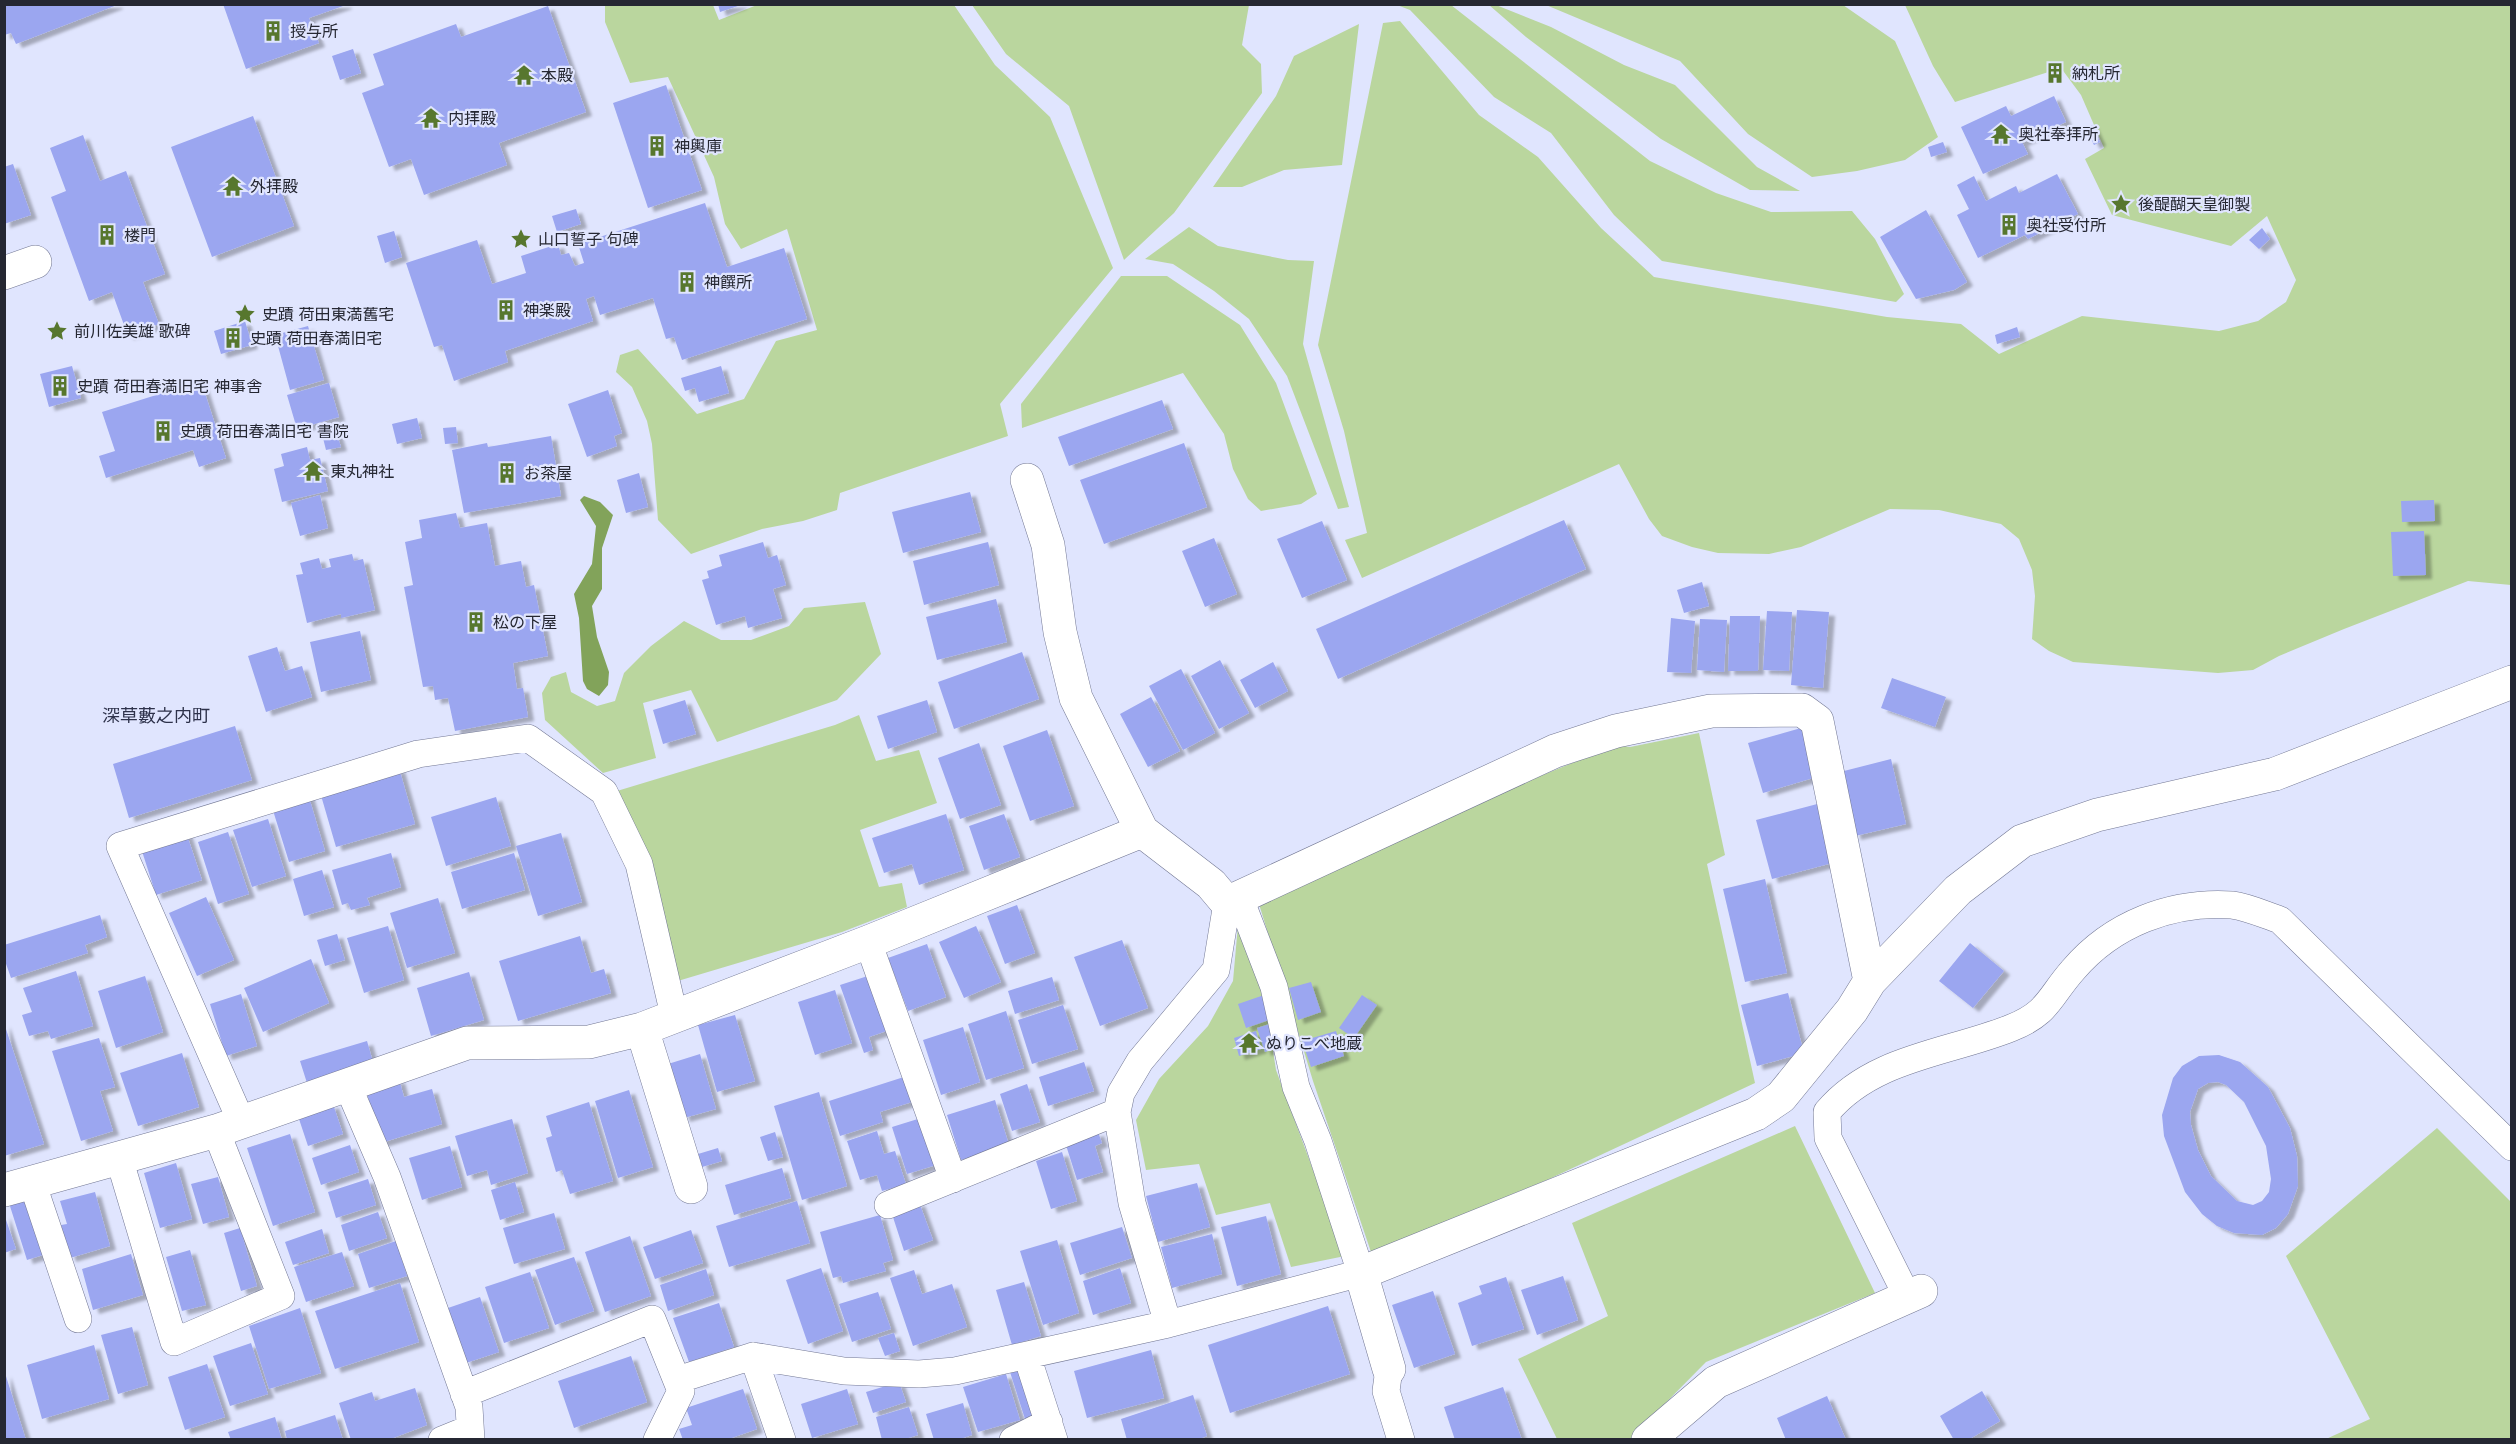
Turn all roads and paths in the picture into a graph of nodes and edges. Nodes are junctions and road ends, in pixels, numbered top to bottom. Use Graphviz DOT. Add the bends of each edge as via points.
graph roads {
  1 [pos="1027,480"];
  2 [pos="2511,682"];
  3 [pos="1142,831"];
  4 [pos="1233,900"];
  5 [pos="868,942"];
  6 [pos="1870,981"];
  7 [pos="674,1015"];
  8 [pos="642,1029"];
  9 [pos="347,1084"];
  10 [pos="1118,1112"];
  11 [pos="228,1126"];
  12 [pos="2511,1147"];
  13 [pos="119,1158"];
  14 [pos="953,1179"];
  15 [pos="18,1186"];
  16 [pos="691,1187"];
  17 [pos="888,1205"];
  18 [pos="1361,1273"];
  19 [pos="1914,1293"];
  20 [pos="78,1319"];
  21 [pos="1168,1324"];
  22 [pos="753,1356"];
  23 [pos="1027,1356"];
  24 [pos="1389,1369"];
  25 [pos="677,1380"];
  26 [pos="464,1394"];
  27 [pos="1052,1431"];
  28 [pos="470,1434"];
  29 [pos="442,1440"];
  30 [pos="657,1440"];
  31 [pos="782,1440"];
  32 [pos="1013,1440"];
  33 [pos="1401,1440"];
  34 [pos="1648,1440"];
  1 -- 3 [label="street" via="1048,545 1060,632 1076,698"];
  2 -- 6 [label="street" via="2274,774 2097,815 2022,842 1958,890"];
  3 -- 4 [label="street"];
  3 -- 5 [label="street"];
  4 -- 6 [label="street" via="1554,751 1616,731 1711,711 1802,710 1817,721"];
  4 -- 10 [label="lane" via="1215,970 1140,1061 1121,1093"];
  4 -- 18 [label="lane" via="1274,987 1296,1087"];
  5 -- 7 [label="street"];
  5 -- 14 [label="lane"];
  6 -- 18 [label="street" via="1852,1010 1781,1097 1756,1114"];
  7 -- 8 [label="street"];
  7 -- 11 [label="lane" via="639,864 604,792 528,738 418,754 120,846"];
  8 -- 9 [label="street" via="589,1041 467,1043"];
  8 -- 16 [label="street"];
  9 -- 11 [label="street"];
  9 -- 26 [label="lane" via="387,1177"];
  10 -- 14 [label="lane"];
  10 -- 21 [label="lane" via="1132,1203"];
  11 -- 13 [label="street"];
  11 -- 13 [label="lane" via="281,1296 174,1342"];
  12 -- 19 [label="lane" via="2280,920 2233,905 2183,908 2137,921 2101,941 2072,971 2045,1010 2012,1028 1913,1057 1844,1092 1827,1112 1828,1138"];
  13 -- 15 [label="street"];
  14 -- 17 [label="lane"];
  15 -- 20 [label="lane"];
  18 -- 21 [label="lane"];
  18 -- 24 [label="street"];
  19 -- 34 [label="street" via="1716,1382"];
  21 -- 23 [label="lane"];
  22 -- 23 [label="lane" via="843,1371 919,1374"];
  22 -- 25 [label="lane"];
  22 -- 31 [label="lane"];
  23 -- 27 [label="lane"];
  24 -- 33 [label="lane" via="1386,1391"];
  25 -- 26 [label="lane" via="652,1319"];
  25 -- 30 [label="lane" via="681,1391"];
  26 -- 28 [label="lane" via="469,1407"];
  27 -- 32 [label="lane"];
  28 -- 29 [label="lane"];
}
